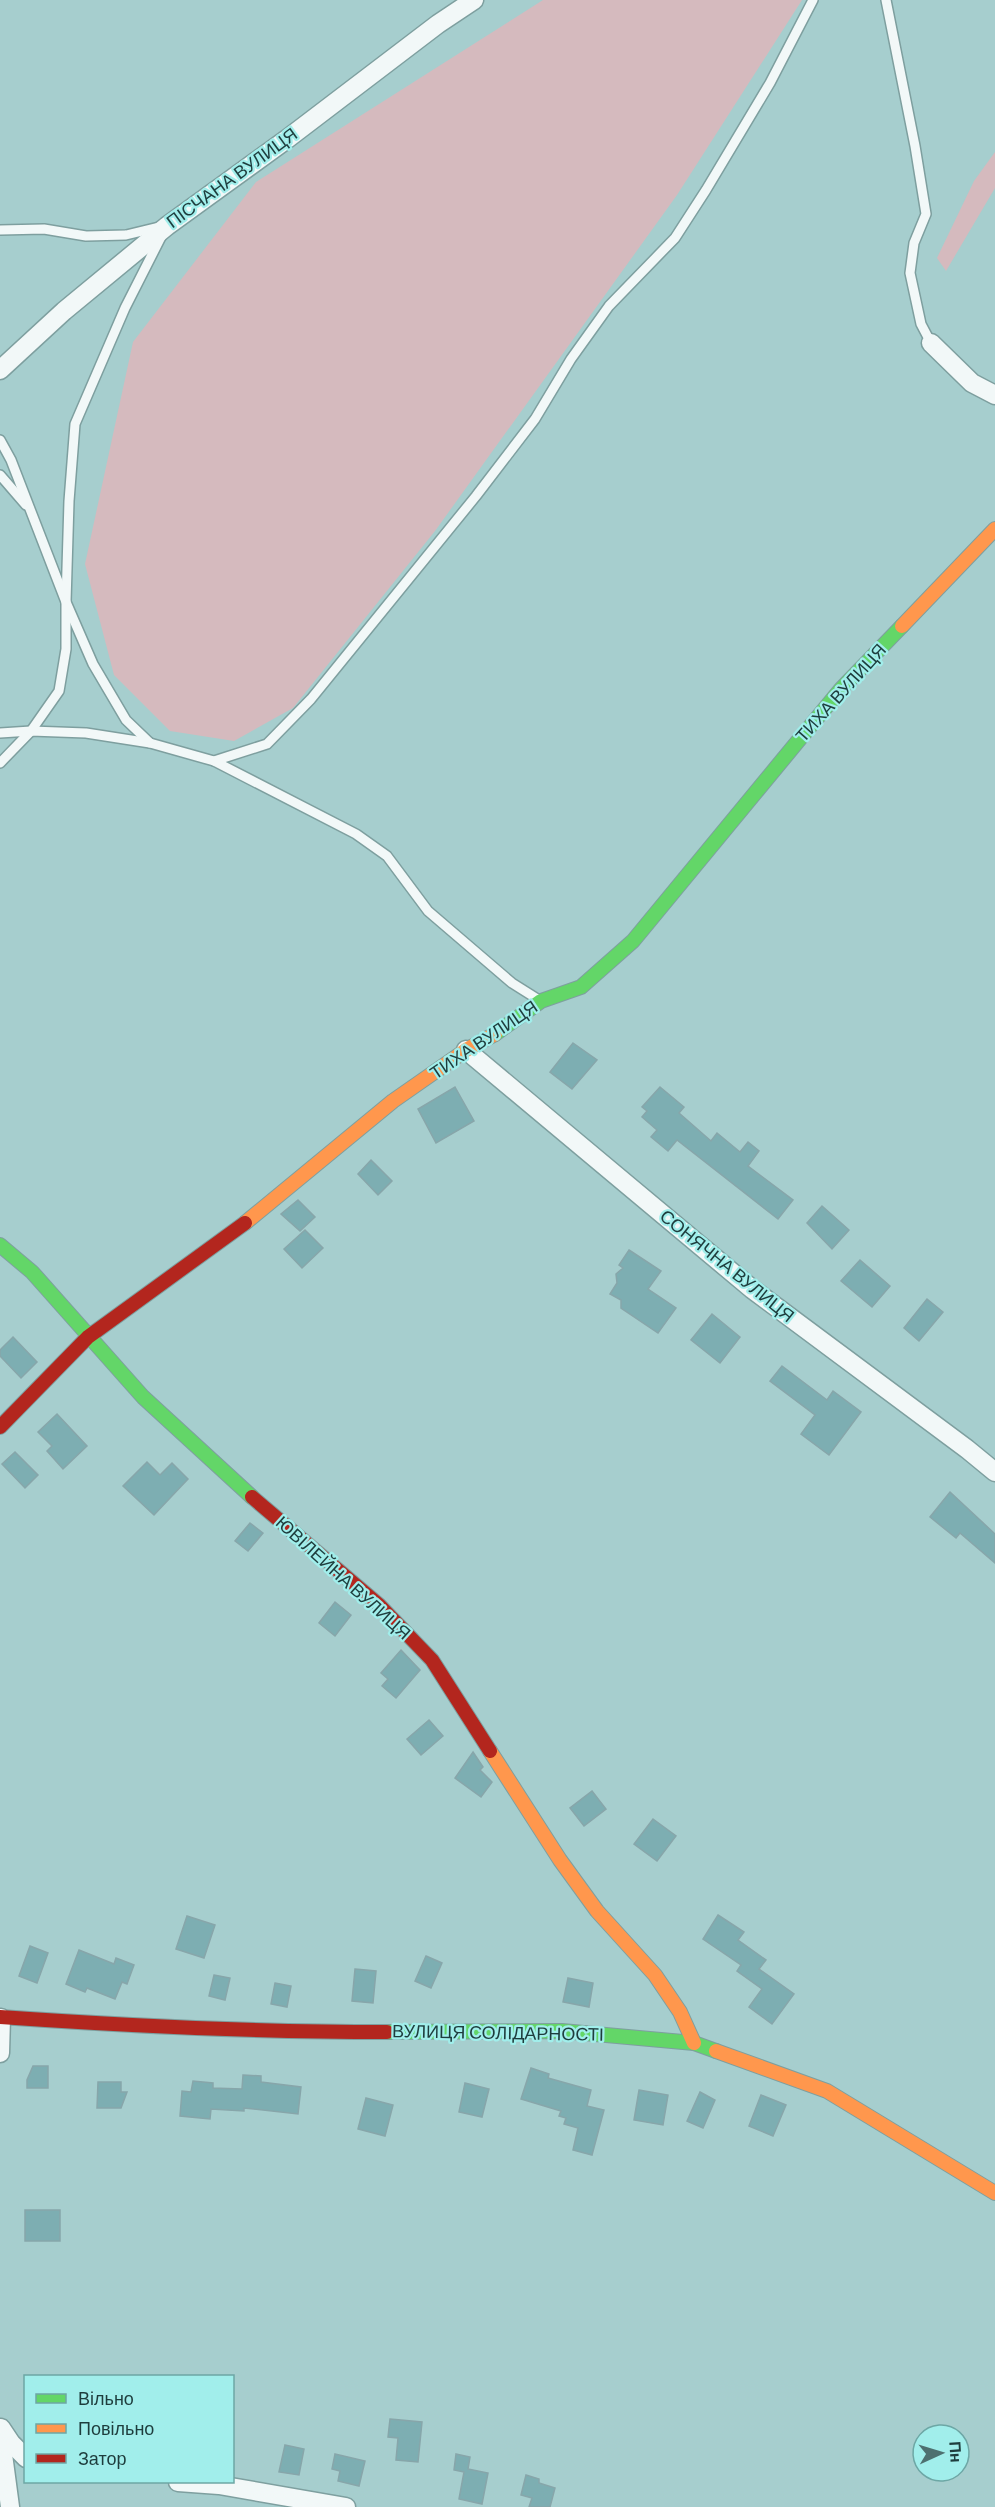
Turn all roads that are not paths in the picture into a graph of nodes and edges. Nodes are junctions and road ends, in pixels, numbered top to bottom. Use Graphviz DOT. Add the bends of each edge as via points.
graph roads {
  1 [pos="474,0"];
  2 [pos="813,0"];
  3 [pos="886,0"];
  4 [pos="167,225"];
  5 [pos="0,230"];
  6 [pos="931,343"];
  7 [pos="0,370"];
  8 [pos="995,395"];
  9 [pos="0,440"];
  10 [pos="0,475"];
  11 [pos="31,511"];
  12 [pos="995,529"];
  13 [pos="66,602"];
  14 [pos="31,731"];
  15 [pos="0,733"];
  16 [pos="150,743"];
  17 [pos="214,761"];
  18 [pos="0,763"];
  19 [pos="541,1001"];
  20 [pos="466,1050"];
  21 [pos="0,1245"];
  22 [pos="88,1337"];
  23 [pos="0,1426"];
  24 [pos="995,1472"];
  25 [pos="0,2018"];
  26 [pos="694,2043"];
  27 [pos="0,2053"];
  28 [pos="995,2193"];
  29 [pos="0,2426"];
  30 [pos="0,2432"];
  31 [pos="24,2456"];
  32 [pos="198,2483"];
  33 [pos="10,2507"];
  34 [pos="346,2507"];
  1 -- 4 [label="street, ПІСЧАНА ВУЛИЦЯ"];
  2 -- 17 [label="lane" via="753,112 675,238 609,306 535,419 476,496 311,699 267,744"];
  3 -- 6 [label="lane" via="926,214 914,243 910,273 921,324"];
  4 -- 5 [label="lane" via="116,235 86,236 44,229"];
  4 -- 7 [label="street, ПІСЧАНА ВУЛИЦЯ"];
  4 -- 13 [label="lane" via="125,308 75,424"];
  6 -- 8 [label="street" via="972,383"];
  9 -- 11 [label="lane"];
  10 -- 11 [label="lane"];
  11 -- 13 [label="lane"];
  12 -- 19 [label="street, ТИХА ВУЛИЦЯ" via="841,689 633,940 580,987"];
  13 -- 14 [label="lane" via="66,649 59,691"];
  13 -- 16 [label="lane" via="93,664 126,720"];
  14 -- 15 [label="lane"];
  14 -- 16 [label="lane" via="86,733"];
  14 -- 18 [label="lane"];
  16 -- 17 [label="lane"];
  17 -- 19 [label="lane" via="347,829 387,856 428,911 512,983"];
  19 -- 20 [label="street, ТИХА ВУЛИЦЯ" via="509,1026"];
  20 -- 22 [label="street, ТИХА ВУЛИЦЯ" via="393,1101 261,1211"];
  20 -- 24 [label="street, СОНЯЧНА ВУЛИЦЯ" via="752,1289"];
  21 -- 22 [label="street, ЮВІЛЕЙНА ВУЛИЦЯ" via="32,1272"];
  22 -- 23 [label="street, ТИХА ВУЛИЦЯ"];
  22 -- 26 [label="street, ЮВІЛЕЙНА ВУЛИЦЯ" via="144,1397 259,1503 379,1605 432,1660 560,1860 597,1911 655,1975 680,2012"];
  25 -- 26 [label="street, ВУЛИЦЯ СОЛІДАРНОСТІ" via="281,2032 561,2031"];
  25 -- 27 [label="street"];
  26 -- 28 [label="street, ВУЛИЦЯ СОЛІДАРНОСТІ" via="827,2091"];
  29 -- 31 [label="street"];
  30 -- 33 [label="street"];
  32 -- 34 [label="street"];
}
